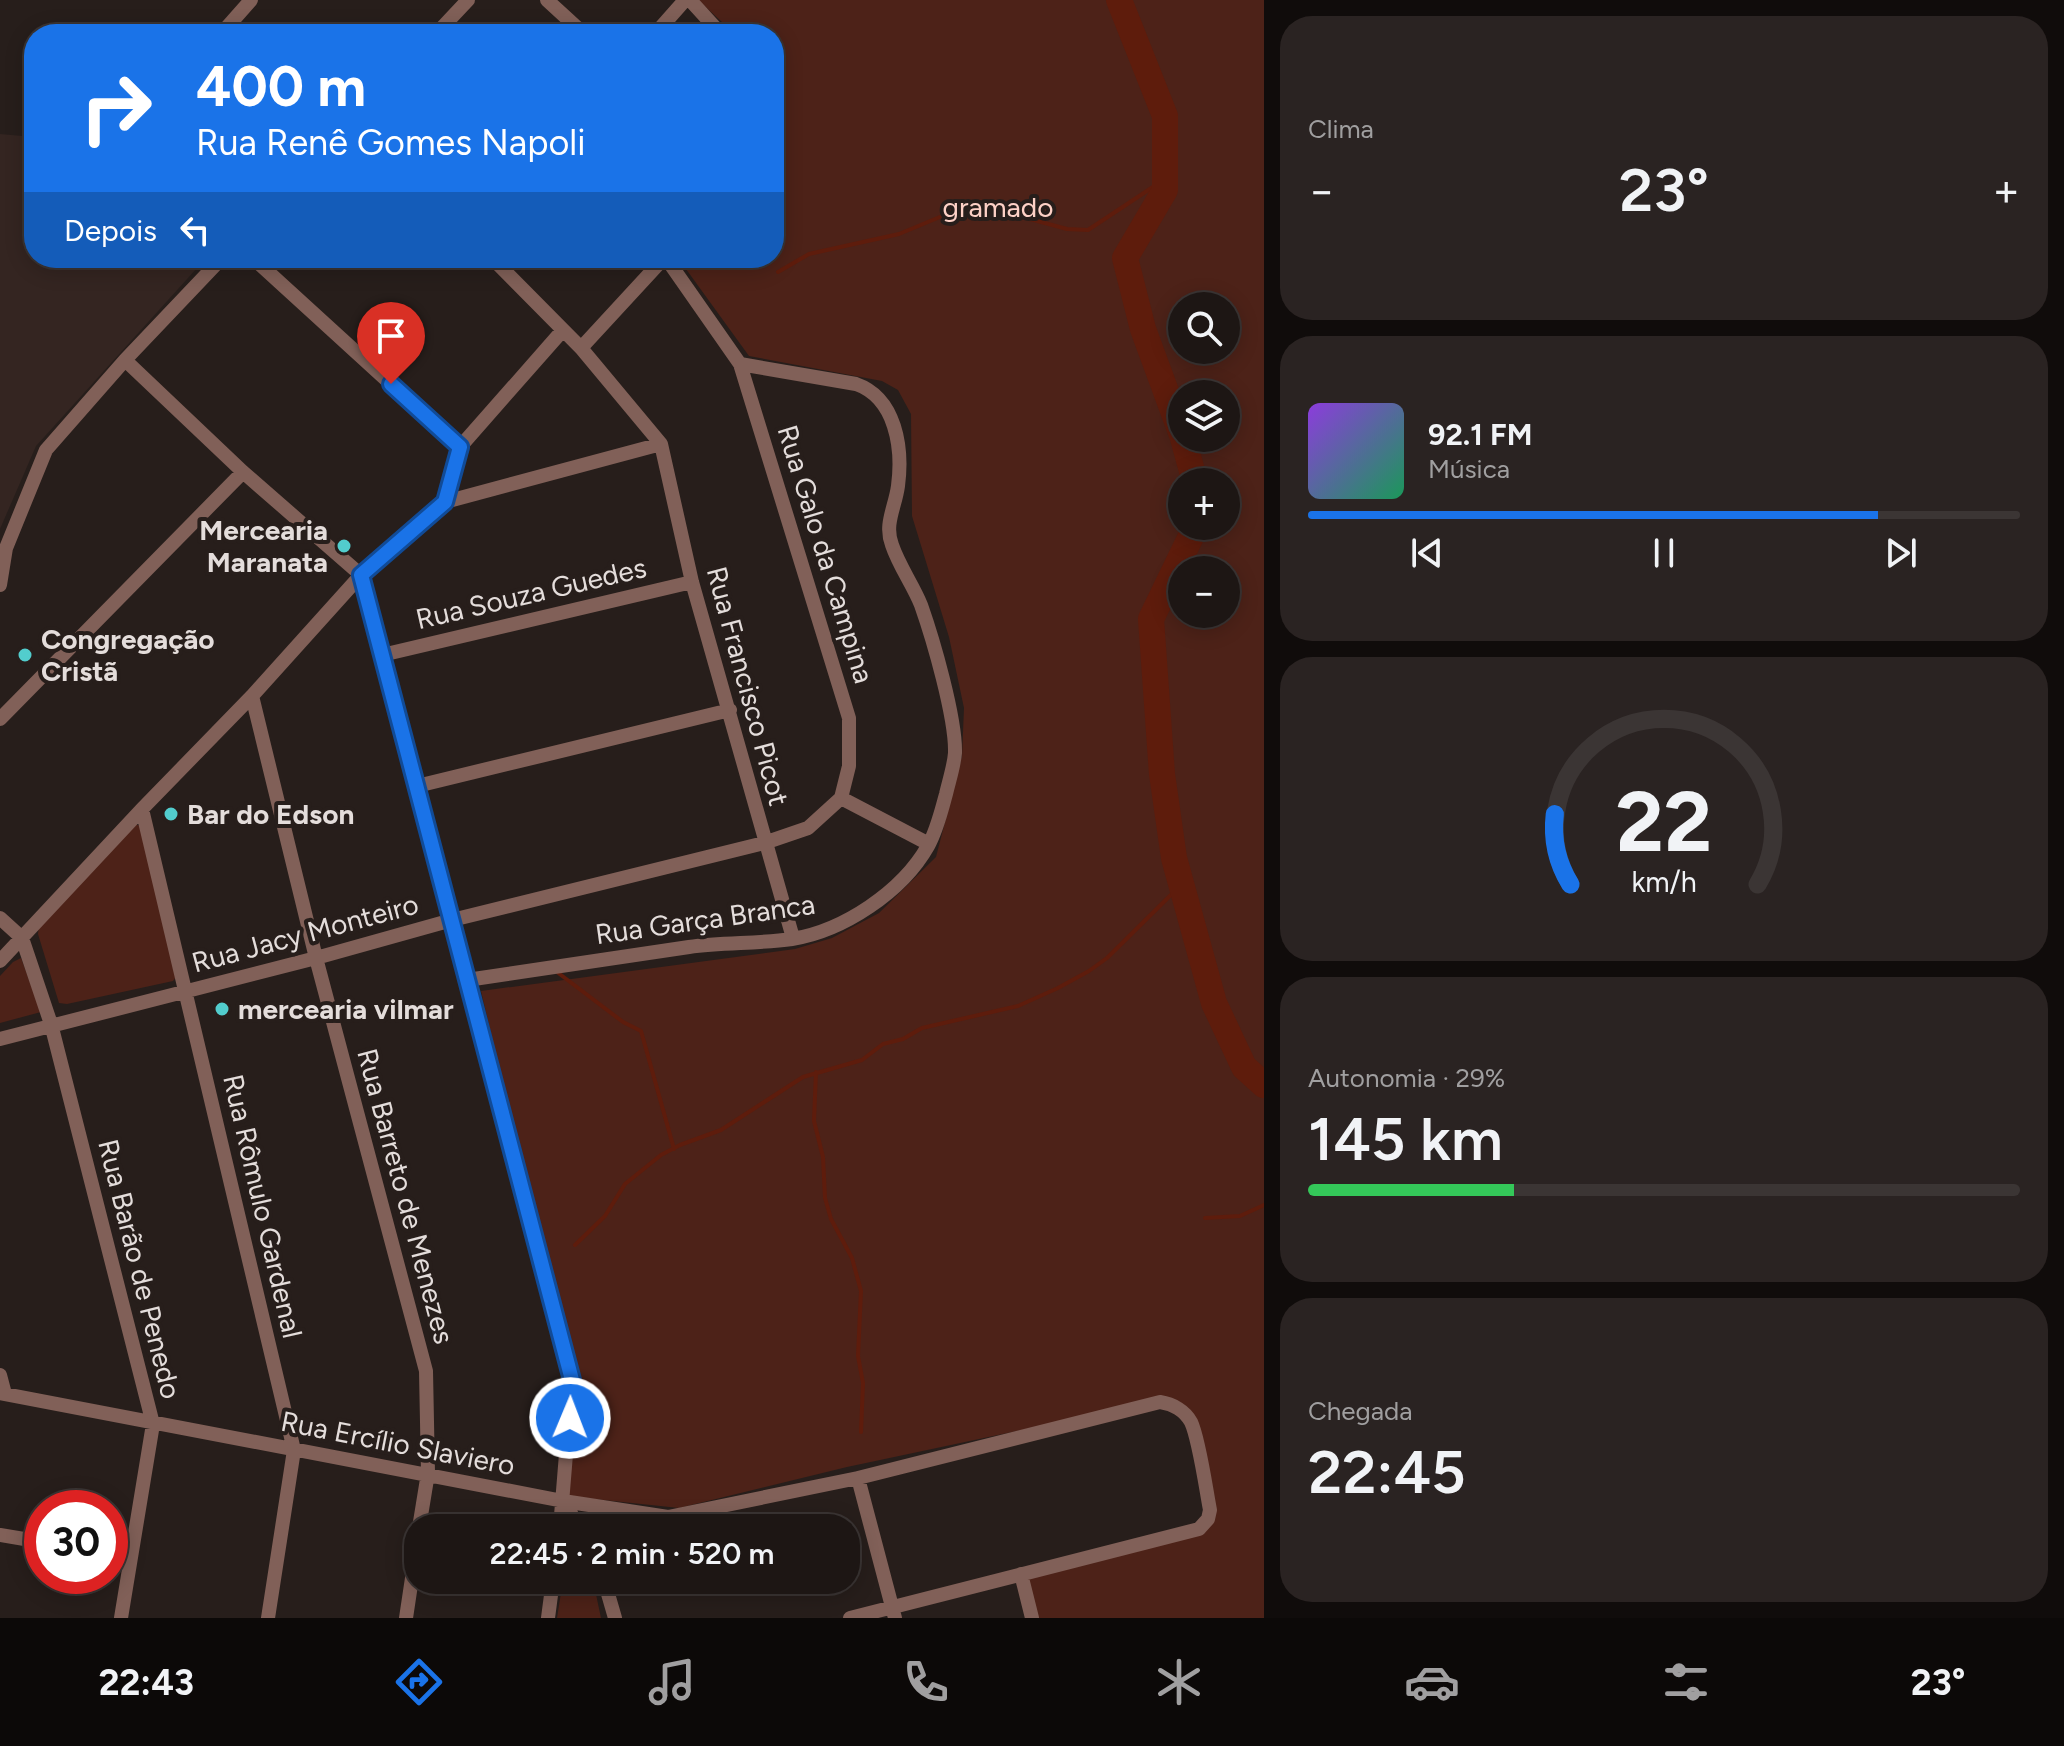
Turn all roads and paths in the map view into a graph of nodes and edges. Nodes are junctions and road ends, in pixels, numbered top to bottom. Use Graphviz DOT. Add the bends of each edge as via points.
graph roads {
  1 [pos="251,0"];
  2 [pos="468,0"];
  3 [pos="547,0"];
  4 [pos="688,0"];
  5 [pos="230,24"];
  6 [pos="445,24"];
  7 [pos="573,24"];
  8 [pos="665,24"];
  9 [pos="711,24"];
  10 [pos="212,268"];
  11 [pos="264,268"];
  12 [pos="502,268"];
  13 [pos="656,268"];
  14 [pos="672,268"];
  15 [pos="563,330"];
  16 [pos="581,348"];
  17 [pos="125,360"];
  18 [pos="740,364"];
  19 [pos="661,444"];
  20 [pos="460,447"];
  21 [pos="243,472"];
  22 [pos="445,502"];
  23 [pos="3,549"];
  24 [pos="361,575"];
  25 [pos="692,582"];
  26 [pos="0,585"];
  27 [pos="382,655"];
  28 [pos="252,696"];
  29 [pos="730,710"];
  30 [pos="0,719"];
  31 [pos="417,786"];
  32 [pos="841,798"];
  33 [pos="142,809"];
  34 [pos="764,843"];
  35 [pos="929,844"];
  36 [pos="0,918"];
  37 [pos="452,920"];
  38 [pos="22,938"];
  39 [pos="793,938"];
  40 [pos="316,958"];
  41 [pos="0,961"];
  42 [pos="467,980"];
  43 [pos="185,991"];
  44 [pos="51,1024"];
  45 [pos="0,1039"];
  46 [pos="0,1375"];
  47 [pos="2,1394"];
  48 [pos="153,1424"];
  49 [pos="294,1450"];
  50 [pos="428,1473"];
  51 [pos="858,1478"];
  52 [pos="563,1501"];
  53 [pos="421,1514"];
  54 [pos="562,1514"];
  55 [pos="571,1514"];
  56 [pos="648,1514"];
  57 [pos="683,1514"];
  58 [pos="0,1535"];
  59 [pos="24,1539"];
  60 [pos="130,1558"];
  61 [pos="1021,1574"];
  62 [pos="410,1594"];
  63 [pos="551,1594"];
  64 [pos="608,1594"];
  65 [pos="894,1613"];
  66 [pos="121,1618"];
  67 [pos="268,1618"];
  68 [pos="406,1618"];
  69 [pos="548,1618"];
  70 [pos="615,1618"];
  71 [pos="850,1618"];
  72 [pos="1032,1618"];
  1 -- 5 [label="street"];
  2 -- 6 [label="street"];
  3 -- 7 [label="street"];
  4 -- 8 [label="street"];
  4 -- 9 [label="street"];
  10 -- 17 [label="street"];
  11 -- 20 [label="street"];
  12 -- 15 [label="street"];
  13 -- 16 [label="street"];
  14 -- 18 [label="street, Rua Galo da Campina"];
  15 -- 16 [label="street"];
  15 -- 20 [label="street"];
  16 -- 19 [label="street"];
  17 -- 21 [label="street"];
  17 -- 23 [label="street" via="46,450"];
  18 -- 32 [label="street, Rua Galo da Campina" via="849,718 849,766"];
  18 -- 35 [label="street, Rua Garça Branca" via="869,388 892,419 898,487 888,532 920,604 953,729 955,754"];
  19 -- 22 [label="street"];
  19 -- 25 [label="street, Rua Francisco Picot"];
  20 -- 22 [label="street"];
  21 -- 24 [label="street"];
  21 -- 30 [label="street"];
  22 -- 24 [label="street"];
  23 -- 26 [label="street"];
  24 -- 27 [label="street"];
  24 -- 28 [label="street"];
  25 -- 27 [label="street, Rua Souza Guedes"];
  25 -- 29 [label="street, Rua Francisco Picot"];
  27 -- 31 [label="street"];
  28 -- 33 [label="street"];
  28 -- 40 [label="street, Rua Barreto de Menezes"];
  29 -- 31 [label="street"];
  29 -- 34 [label="street, Rua Francisco Picot"];
  31 -- 37 [label="street"];
  32 -- 34 [label="street" via="808,828"];
  32 -- 35 [label="street"];
  33 -- 38 [label="street"];
  33 -- 43 [label="street, Rua Rômulo Gardenal"];
  34 -- 37 [label="street, Rua Jacy Monteiro"];
  34 -- 39 [label="street, Rua Francisco Picot"];
  35 -- 39 [label="street, Rua Garça Branca" via="876,903 835,927"];
  36 -- 38 [label="street"];
  37 -- 40 [label="street, Rua Jacy Monteiro"];
  37 -- 42 [label="street"];
  38 -- 41 [label="street"];
  38 -- 44 [label="street, Rua Barão de Penedo"];
  39 -- 42 [label="street, Rua Garça Branca" via="720,943"];
  40 -- 43 [label="street, Rua Jacy Monteiro"];
  40 -- 50 [label="street, Rua Barreto de Menezes" via="426,1371"];
  42 -- 52 [label="street" via="572,1380"];
  43 -- 44 [label="street, Rua Jacy Monteiro"];
  43 -- 49 [label="street, Rua Rômulo Gardenal"];
  44 -- 45 [label="street, Rua Jacy Monteiro"];
  44 -- 48 [label="street, Rua Barão de Penedo"];
  46 -- 47 [label="street"];
  47 -- 48 [label="street, Rua Ercílio Slaviero"];
  48 -- 49 [label="street, Rua Ercílio Slaviero"];
  48 -- 60 [label="street, Rua Barão de Penedo"];
  49 -- 50 [label="street, Rua Ercílio Slaviero"];
  49 -- 67 [label="street, Rua Rômulo Gardenal"];
  50 -- 52 [label="street, Rua Ercílio Slaviero"];
  50 -- 53 [label="street, Rua Barreto de Menezes"];
  51 -- 57 [label="street, Rua Ercílio Slaviero"];
  51 -- 61 [label="street, Rua Ercílio Slaviero" via="1160,1402 1182,1412 1191,1423 1210,1510 1199,1529"];
  51 -- 65 [label="street"];
  52 -- 54 [label="street"];
  52 -- 55 [label="street"];
  52 -- 56 [label="street, Rua Ercílio Slaviero"];
  58 -- 59 [label="street"];
  60 -- 66 [label="street, Rua Barão de Penedo"];
  61 -- 65 [label="street"];
  61 -- 72 [label="street"];
  62 -- 68 [label="street"];
  63 -- 69 [label="street"];
  64 -- 70 [label="street"];
  65 -- 71 [label="street"];
}
